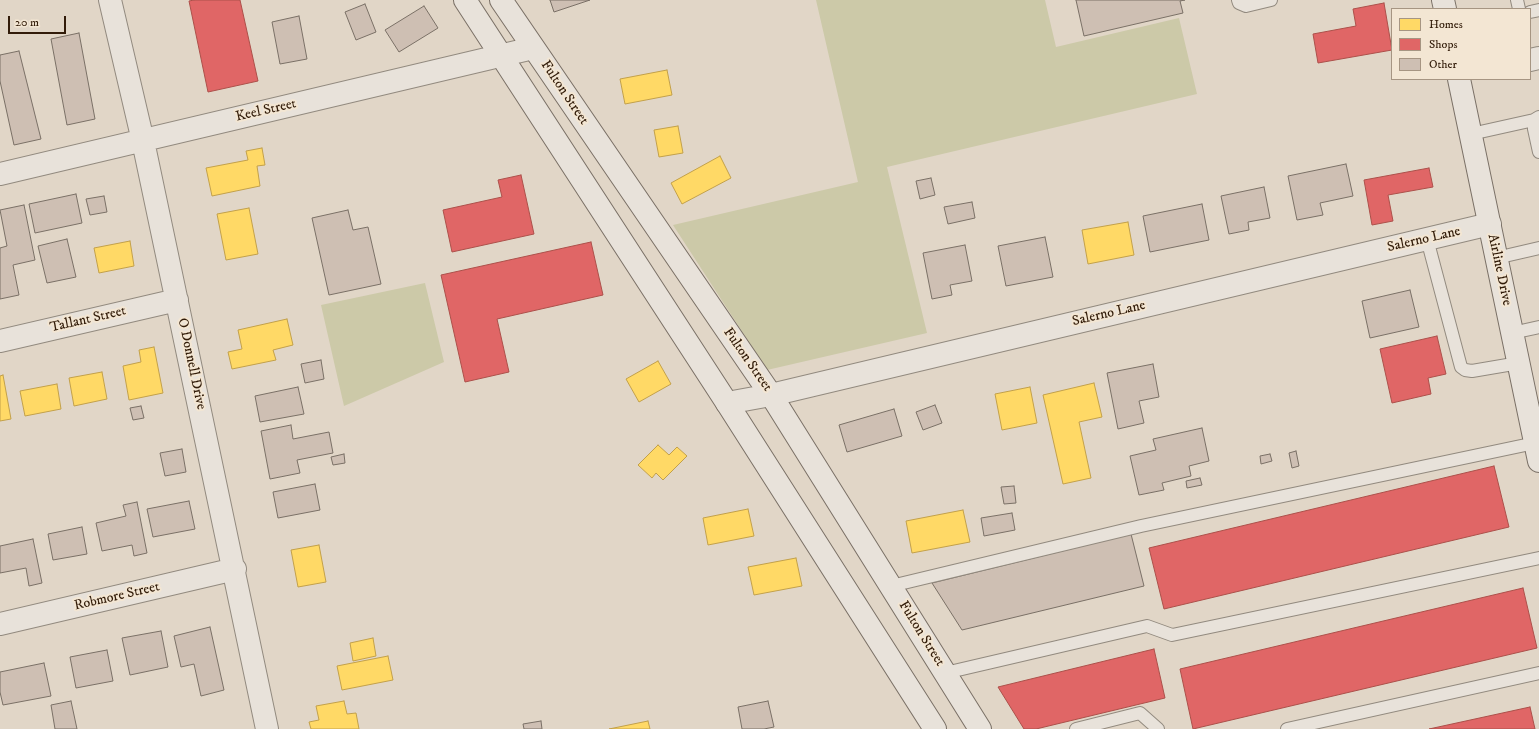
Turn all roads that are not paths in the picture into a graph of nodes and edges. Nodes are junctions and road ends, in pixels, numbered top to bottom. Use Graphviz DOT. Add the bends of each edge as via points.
graph roads {
  1 [pos="110,0"];
  2 [pos="466,0"];
  3 [pos="501,0"];
  4 [pos="1238,0"];
  5 [pos="1271,0"];
  6 [pos="533,48"];
  7 [pos="502,55"];
  8 [pos="1460,80"];
  9 [pos="1536,119"];
  10 [pos="1471,134"];
  11 [pos="143,141"];
  12 [pos="1539,152"];
  13 [pos="0,174"];
  14 [pos="1490,224"];
  15 [pos="1427,239"];
  16 [pos="1539,248"];
  17 [pos="1496,258"];
  18 [pos="177,300"];
  19 [pos="1539,328"];
  20 [pos="1512,333"];
  21 [pos="0,341"];
  22 [pos="1519,363"];
  23 [pos="771,395"];
  24 [pos="727,403"];
  25 [pos="1534,413"];
  26 [pos="1537,452"];
  27 [pos="1539,558"];
  28 [pos="235,570"];
  29 [pos="891,586"];
  30 [pos="0,624"];
  31 [pos="945,673"];
  32 [pos="1539,674"];
  33 [pos="267,729"];
  34 [pos="935,729"];
  35 [pos="980,729"];
  36 [pos="1076,729"];
  37 [pos="1158,729"];
  38 [pos="1286,729"];
  1 -- 11 [label="street, O Donnell Drive"];
  2 -- 7 [label="street"];
  3 -- 6 [label="street, Fulton Street"];
  4 -- 5 [label="lane" via="1246,6"];
  6 -- 7 [label="street, Keel Street"];
  6 -- 23 [label="street, Fulton Street"];
  7 -- 11 [label="street, Keel Street"];
  7 -- 24 [label="street"];
  8 -- 10 [label="street, Airline Drive"];
  9 -- 10 [label="lane"];
  9 -- 12 [label="lane" via="1534,129"];
  10 -- 14 [label="street, Airline Drive"];
  11 -- 13 [label="street, Keel Street"];
  11 -- 18 [label="street, O Donnell Drive"];
  14 -- 15 [label="street, Salerno Lane"];
  14 -- 17 [label="street, Airline Drive"];
  15 -- 22 [label="lane" via="1461,367 1472,371"];
  15 -- 23 [label="street, Salerno Lane"];
  16 -- 17 [label="lane"];
  17 -- 20 [label="street, Airline Drive"];
  18 -- 21 [label="street, Tallant Street"];
  18 -- 28 [label="street, O Donnell Drive"];
  19 -- 20 [label="lane"];
  20 -- 22 [label="street, Airline Drive"];
  22 -- 25 [label="street, Airline Drive"];
  23 -- 24 [label="street, Salerno Lane"];
  23 -- 29 [label="street, Fulton Street"];
  24 -- 34 [label="street"];
  25 -- 26 [label="street, Airline Drive"];
  26 -- 29 [label="lane" via="1141,526"];
  27 -- 31 [label="lane" via="1172,635 1147,626"];
  28 -- 30 [label="street, Robmore Street"];
  28 -- 33 [label="street, O Donnell Drive"];
  29 -- 31 [label="street, Fulton Street"];
  31 -- 35 [label="street, Fulton Street"];
  32 -- 38 [label="lane"];
  36 -- 37 [label="lane" via="1140,713"];
}
